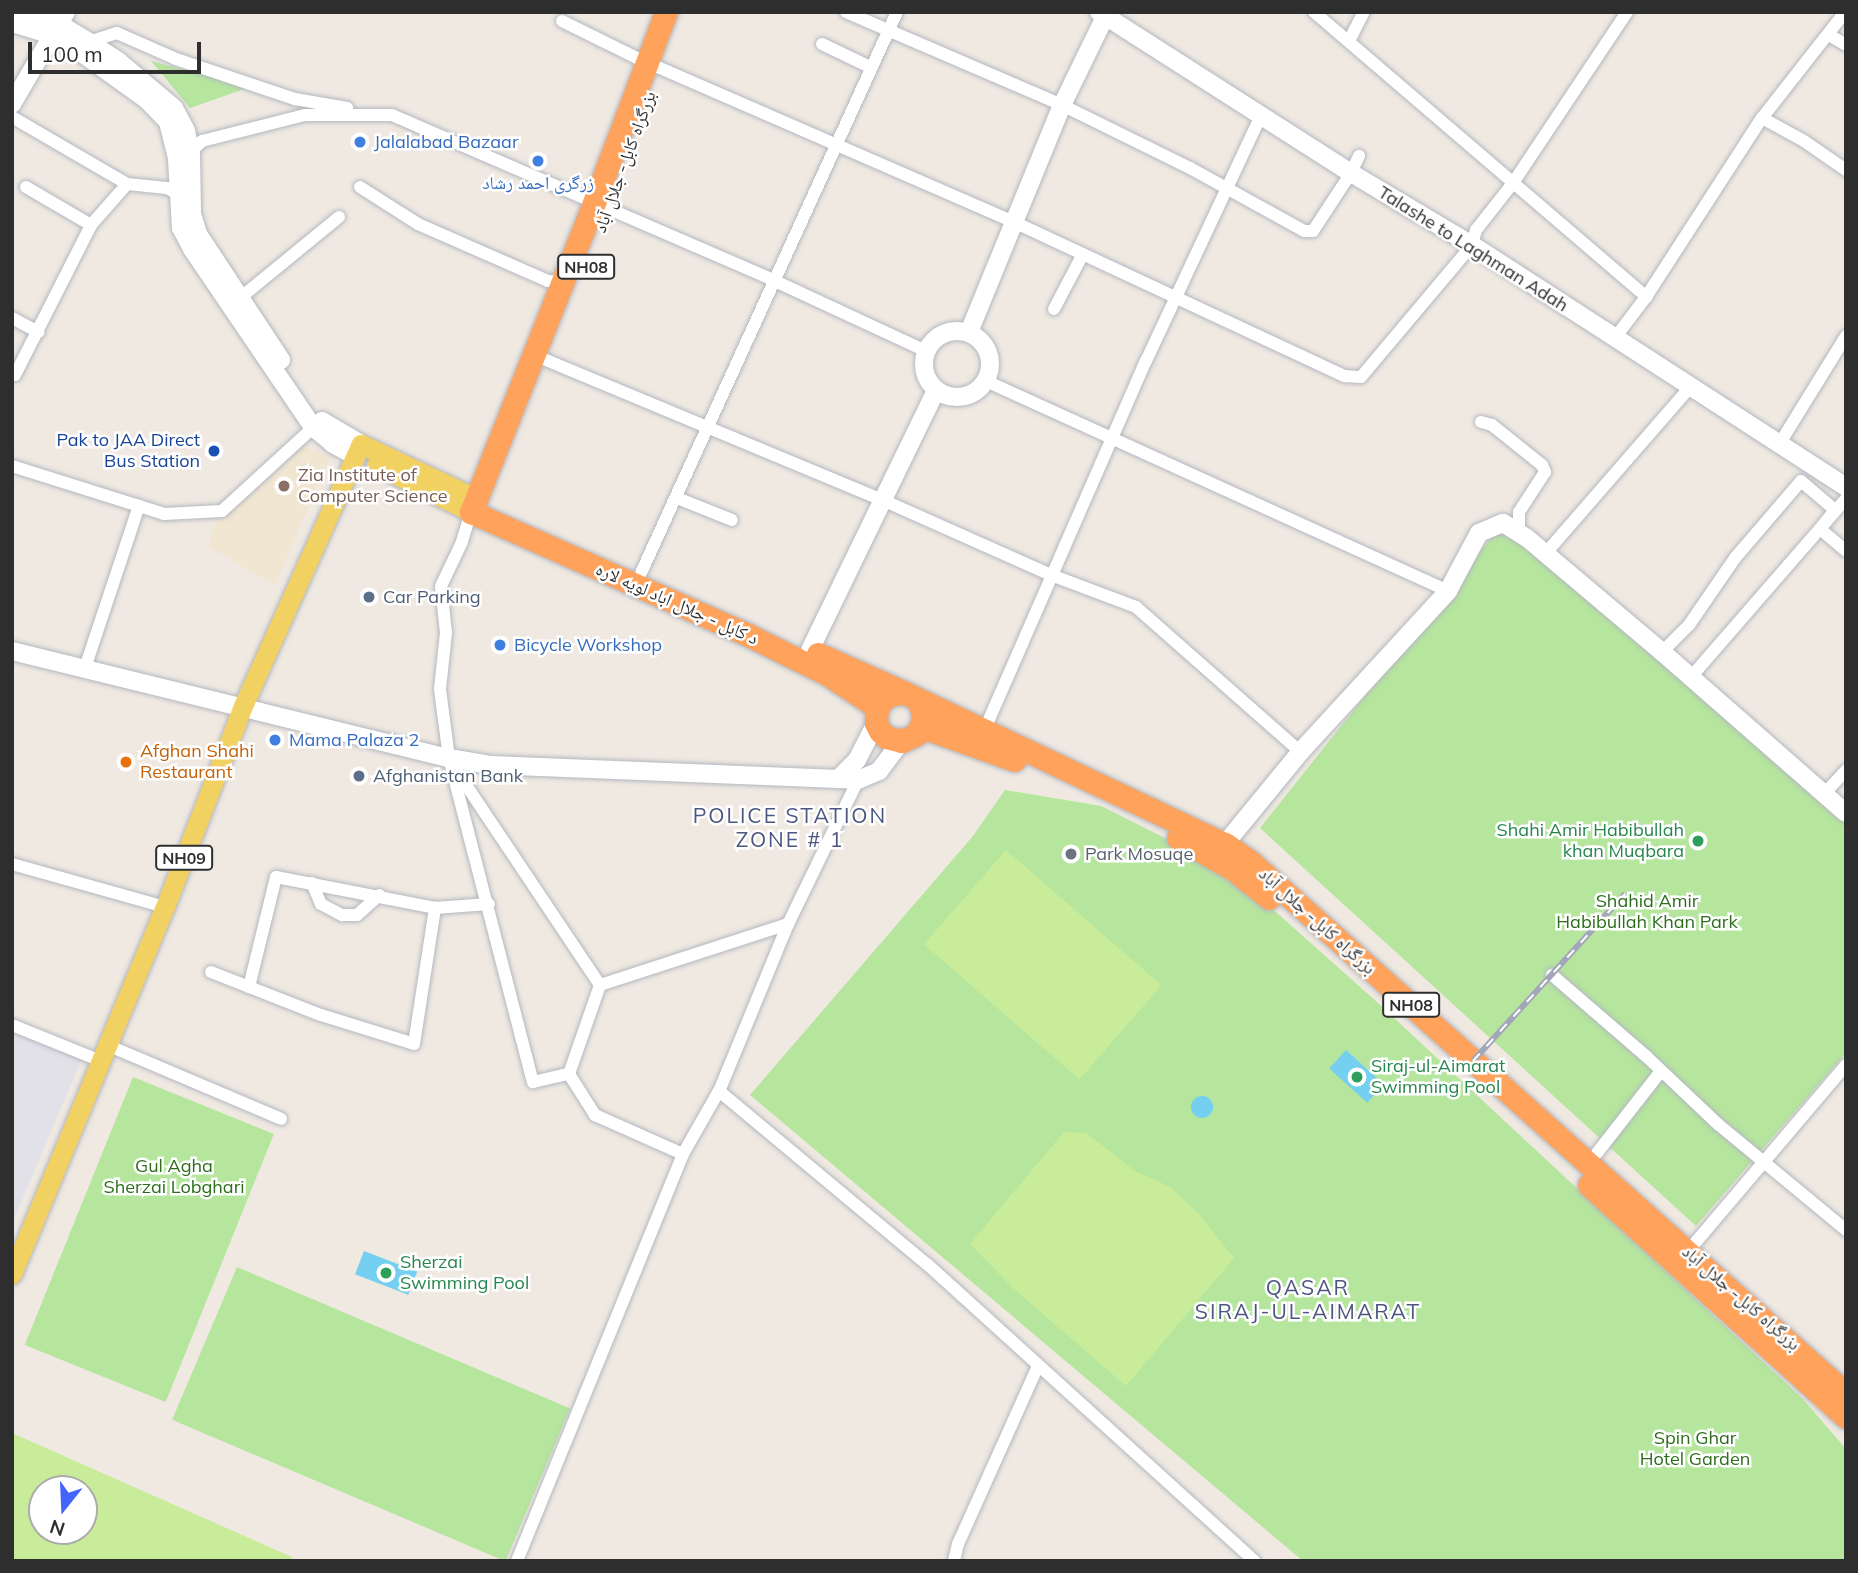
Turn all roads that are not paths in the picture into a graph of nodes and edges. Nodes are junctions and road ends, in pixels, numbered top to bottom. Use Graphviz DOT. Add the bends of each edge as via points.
graph roads {
  1 [pos="21,12"];
  2 [pos="666,12"];
  3 [pos="677,12"];
  4 [pos="846,12"];
  5 [pos="897,12"];
  6 [pos="1314,12"];
  7 [pos="1364,12"];
  8 [pos="1627,12"];
  9 [pos="1845,12"];
  10 [pos="1102,15"];
  11 [pos="562,21"];
  12 [pos="12,23"];
  13 [pos="59,24"];
  14 [pos="890,29"];
  15 [pos="1829,35"];
  16 [pos="1349,41"];
  17 [pos="89,42"];
  18 [pos="822,44"];
  19 [pos="1846,45"];
  20 [pos="654,65"];
  21 [pos="872,68"];
  22 [pos="12,104"];
  23 [pos="1062,105"];
  24 [pos="392,115"];
  25 [pos="1261,115"];
  26 [pos="12,117"];
  27 [pos="1762,118"];
  28 [pos="838,143"];
  29 [pos="1359,156"];
  30 [pos="184,157"];
  31 [pos="1846,170"];
  32 [pos="1351,173"];
  33 [pos="1513,183"];
  34 [pos="127,184"];
  35 [pos="26,187"];
  36 [pos="359,187"];
  37 [pos="1227,189"];
  38 [pos="178,194"];
  39 [pos="602,206"];
  40 [pos="339,217"];
  41 [pos="1014,222"];
  42 [pos="92,225"];
  43 [pos="1472,245"];
  44 [pos="1083,254"];
  45 [pos="775,281"];
  46 [pos="563,282"];
  47 [pos="1646,297"];
  48 [pos="240,298"];
  49 [pos="1175,298"];
  50 [pos="1054,309"];
  51 [pos="12,318"];
  52 [pos="37,332"];
  53 [pos="969,332"];
  54 [pos="1846,336"];
  55 [pos="1614,339"];
  56 [pos="926,351"];
  57 [pos="541,357"];
  58 [pos="13,376"];
  59 [pos="986,381"];
  60 [pos="1690,386"];
  61 [pos="936,390"];
  62 [pos="1481,422"];
  63 [pos="317,424"];
  64 [pos="709,426"];
  65 [pos="1113,437"];
  66 [pos="1780,443"];
  67 [pos="359,450"];
  68 [pos="12,466"];
  69 [pos="1846,487"];
  70 [pos="677,498"];
  71 [pos="1846,499"];
  72 [pos="883,500"];
  73 [pos="139,506"];
  74 [pos="480,508"];
  75 [pos="732,520"];
  76 [pos="1503,523"];
  77 [pos="1821,529"];
  78 [pos="1846,551"];
  79 [pos="1545,554"];
  80 [pos="641,573"];
  81 [pos="1051,575"];
  82 [pos="1448,591"];
  83 [pos="810,650"];
  84 [pos="12,651"];
  85 [pos="1662,652"];
  86 [pos="85,668"];
  87 [pos="1691,677"];
  88 [pos="912,698"];
  89 [pos="243,706"];
  90 [pos="877,715"];
  91 [pos="922,727"];
  92 [pos="984,731"];
  93 [pos="902,741"];
  94 [pos="1301,750"];
  95 [pos="449,758"];
  96 [pos="1846,770"];
  97 [pos="838,779"];
  98 [pos="858,780"];
  99 [pos="1824,794"];
  100 [pos="1846,813"];
  101 [pos="1225,844"];
  102 [pos="12,864"];
  103 [pos="312,883"];
  104 [pos="379,895"];
  105 [pos="489,904"];
  106 [pos="165,907"];
  107 [pos="435,908"];
  108 [pos="788,924"];
  109 [pos="211,972"];
  110 [pos="1552,975"];
  111 [pos="600,985"];
  112 [pos="249,987"];
  113 [pos="12,1026"];
  114 [pos="104,1053"];
  115 [pos="1846,1065"];
  116 [pos="1661,1071"];
  117 [pos="569,1073"];
  118 [pos="719,1091"];
  119 [pos="281,1119"];
  120 [pos="1597,1153"];
  121 [pos="683,1154"];
  122 [pos="1764,1163"];
  123 [pos="1846,1230"];
  124 [pos="1683,1258"];
  125 [pos="12,1274"];
  126 [pos="1038,1366"];
  127 [pos="1846,1394"];
  128 [pos="1846,1417"];
  129 [pos="1248,1558"];
  130 [pos="517,1561"];
  131 [pos="954,1561"];
  1 -- 13 [label="main road"];
  2 -- 20 [label="highway, بزرگراه کابل- جلال آباد / NH08"];
  3 -- 20 [label="highway, بزرگراه کابل- جلال آباد / NH08"];
  4 -- 14 [label="street"];
  5 -- 14 [label="street"];
  6 -- 16 [label="street"];
  7 -- 16 [label="street"];
  8 -- 33 [label="street"];
  9 -- 15 [label="street"];
  10 -- 23 [label="main road"];
  10 -- 25 [label="main road, Talashe to Laghman Adah"];
  11 -- 20 [label="street"];
  12 -- 13 [label="main road"];
  13 -- 17 [label="main road"];
  13 -- 22 [label="main road"];
  13 -- 30 [label="main road" via="158,109"];
  14 -- 21 [label="street"];
  14 -- 23 [label="street"];
  15 -- 19 [label="street"];
  15 -- 27 [label="street"];
  16 -- 33 [label="street"];
  17 -- 24 [label="street" via="117,33 176,59 295,99"];
  17 -- 30 [label="main road" via="174,108 186,131"];
  18 -- 21 [label="street"];
  20 -- 28 [label="street"];
  20 -- 39 [label="highway, بزرگراه کابل- جلال آباد / NH08"];
  21 -- 28 [label="street"];
  23 -- 37 [label="street"];
  23 -- 41 [label="main road"];
  24 -- 30 [label="street" via="305,115 202,141"];
  24 -- 39 [label="street"];
  25 -- 32 [label="main road, Talashe to Laghman Adah"];
  25 -- 37 [label="street"];
  26 -- 34 [label="street"];
  27 -- 31 [label="street"];
  27 -- 47 [label="street"];
  28 -- 41 [label="street"];
  28 -- 45 [label="street"];
  29 -- 32 [label="street"];
  30 -- 38 [label="main road"];
  30 -- 48 [label="main road" via="198,234"];
  32 -- 37 [label="street" via="1313,231 1304,231"];
  32 -- 43 [label="main road, Talashe to Laghman Adah"];
  33 -- 43 [label="street" via="1476,230"];
  33 -- 47 [label="street"];
  34 -- 38 [label="street" via="167,188"];
  34 -- 42 [label="street"];
  35 -- 42 [label="street"];
  36 -- 46 [label="street" via="429,230 548,281"];
  37 -- 49 [label="street"];
  38 -- 63 [label="main road" via="181,228 192,250"];
  39 -- 45 [label="street"];
  39 -- 46 [label="highway, بزرگراه کابل- جلال آباد / NH08"];
  39 -- 57 [label="highway, بزرگراه کابل- جلال آباد / NH08"];
  40 -- 48 [label="street"];
  41 -- 44 [label="street"];
  41 -- 53 [label="main road"];
  42 -- 52 [label="street"];
  43 -- 49 [label="street" via="1361,377 1345,376"];
  43 -- 55 [label="main road, Talashe to Laghman Adah"];
  44 -- 49 [label="street"];
  44 -- 50 [label="street"];
  45 -- 56 [label="street"];
  45 -- 64 [label="street"];
  46 -- 57 [label="highway, بزرگراه کابل- جلال آباد / NH08"];
  47 -- 55 [label="street"];
  48 -- 63 [label="main road"];
  49 -- 65 [label="street"];
  51 -- 52 [label="street"];
  52 -- 58 [label="street"];
  53 -- 56 [label="main road" via="944,333"];
  53 -- 59 [label="main road" via="987,347 991,370"];
  54 -- 66 [label="street"];
  55 -- 60 [label="main road, Talashe to Laghman Adah"];
  56 -- 61 [label="main road" via="925,373"];
  57 -- 64 [label="street"];
  57 -- 74 [label="highway, بزرگراه کابل- جلال آباد / NH08"];
  59 -- 61 [label="main road" via="967,396"];
  59 -- 65 [label="street"];
  60 -- 66 [label="main road, Talashe to Laghman Adah"];
  60 -- 79 [label="street"];
  61 -- 72 [label="main road"];
  62 -- 76 [label="street" via="1492,425 1545,471 1519,512 1519,525"];
  63 -- 67 [label="main road"];
  63 -- 73 [label="street" via="222,511 164,514"];
  64 -- 70 [label="street"];
  64 -- 72 [label="street"];
  65 -- 81 [label="street"];
  65 -- 82 [label="street"];
  66 -- 69 [label="main road, Talashe to Laghman Adah"];
  67 -- 74 [label="main road"];
  67 -- 89 [label="main road, NH09"];
  68 -- 73 [label="street"];
  70 -- 75 [label="street"];
  70 -- 80 [label="street"];
  71 -- 77 [label="street"];
  72 -- 81 [label="street"];
  72 -- 83 [label="main road"];
  73 -- 86 [label="street"];
  74 -- 80 [label="highway, بزرگراه کابل- جلال آباد / NH08"];
  74 -- 90 [label="highway, د کابل - جلال اباد لویه لاره" via="827,674"];
  74 -- 95 [label="street" via="441,586 446,633 440,688"];
  76 -- 79 [label="main road"];
  76 -- 82 [label="main road" via="1479,533"];
  77 -- 78 [label="street"];
  77 -- 85 [label="street" via="1835,510 1801,481 1735,558 1689,625"];
  77 -- 87 [label="street"];
  79 -- 85 [label="main road"];
  80 -- 83 [label="highway, بزرگراه کابل- جلال آباد / NH08"];
  81 -- 92 [label="street"];
  81 -- 94 [label="street" via="1136,607"];
  82 -- 94 [label="main road"];
  83 -- 88 [label="highway, بزرگراه کابل- جلال آباد / NH08"];
  84 -- 86 [label="main road"];
  85 -- 87 [label="main road"];
  86 -- 89 [label="main road"];
  87 -- 99 [label="main road"];
  88 -- 90 [label="highway" via="888,695"];
  88 -- 91 [label="highway" via="923,710"];
  88 -- 92 [label="highway, بزرگراه کابل- جلال آباد / NH08"];
  89 -- 95 [label="main road"];
  89 -- 106 [label="main road, NH09"];
  90 -- 93 [label="highway" via="886,737"];
  90 -- 97 [label="main road" via="857,760"];
  91 -- 93 [label="highway"];
  91 -- 124 [label="highway, بزرگراه کابل- جلال آباد / NH08" via="1007,757 1185,841 1233,869"];
  92 -- 101 [label="highway, بزرگراه کابل- جلال آباد / NH08"];
  93 -- 98 [label="main road" via="879,771"];
  94 -- 101 [label="main road"];
  95 -- 97 [label="main road" via="491,765"];
  95 -- 105 [label="street"];
  95 -- 111 [label="street"];
  96 -- 99 [label="street"];
  97 -- 98 [label="main road"];
  98 -- 108 [label="street"];
  99 -- 100 [label="main road"];
  101 -- 124 [label="highway, بزرگراه کابل- جلال آباد / NH08" via="1252,863"];
  102 -- 106 [label="street"];
  103 -- 104 [label="street"];
  103 -- 104 [label="street" via="321,904 342,915 357,915"];
  103 -- 112 [label="street" via="276,877"];
  104 -- 107 [label="street"];
  105 -- 107 [label="street"];
  105 -- 117 [label="street" via="533,1082"];
  106 -- 114 [label="main road, NH09"];
  107 -- 112 [label="street" via="414,1044"];
  108 -- 111 [label="street"];
  108 -- 118 [label="street"];
  109 -- 112 [label="street"];
  110 -- 116 [label="street"];
  111 -- 117 [label="street"];
  113 -- 114 [label="street"];
  114 -- 119 [label="street"];
  114 -- 125 [label="main road, NH09"];
  115 -- 122 [label="street"];
  116 -- 120 [label="street"];
  116 -- 122 [label="street"];
  117 -- 121 [label="street" via="595,1115"];
  118 -- 121 [label="street"];
  118 -- 126 [label="street" via="927,1264"];
  121 -- 130 [label="street"];
  122 -- 123 [label="street"];
  122 -- 124 [label="street"];
  124 -- 127 [label="highway, بزرگراه کابل- جلال آباد / NH08"];
  124 -- 128 [label="highway, بزرگراه کابل- جلال آباد / NH08"];
  126 -- 129 [label="street"];
  126 -- 131 [label="street"];
}
